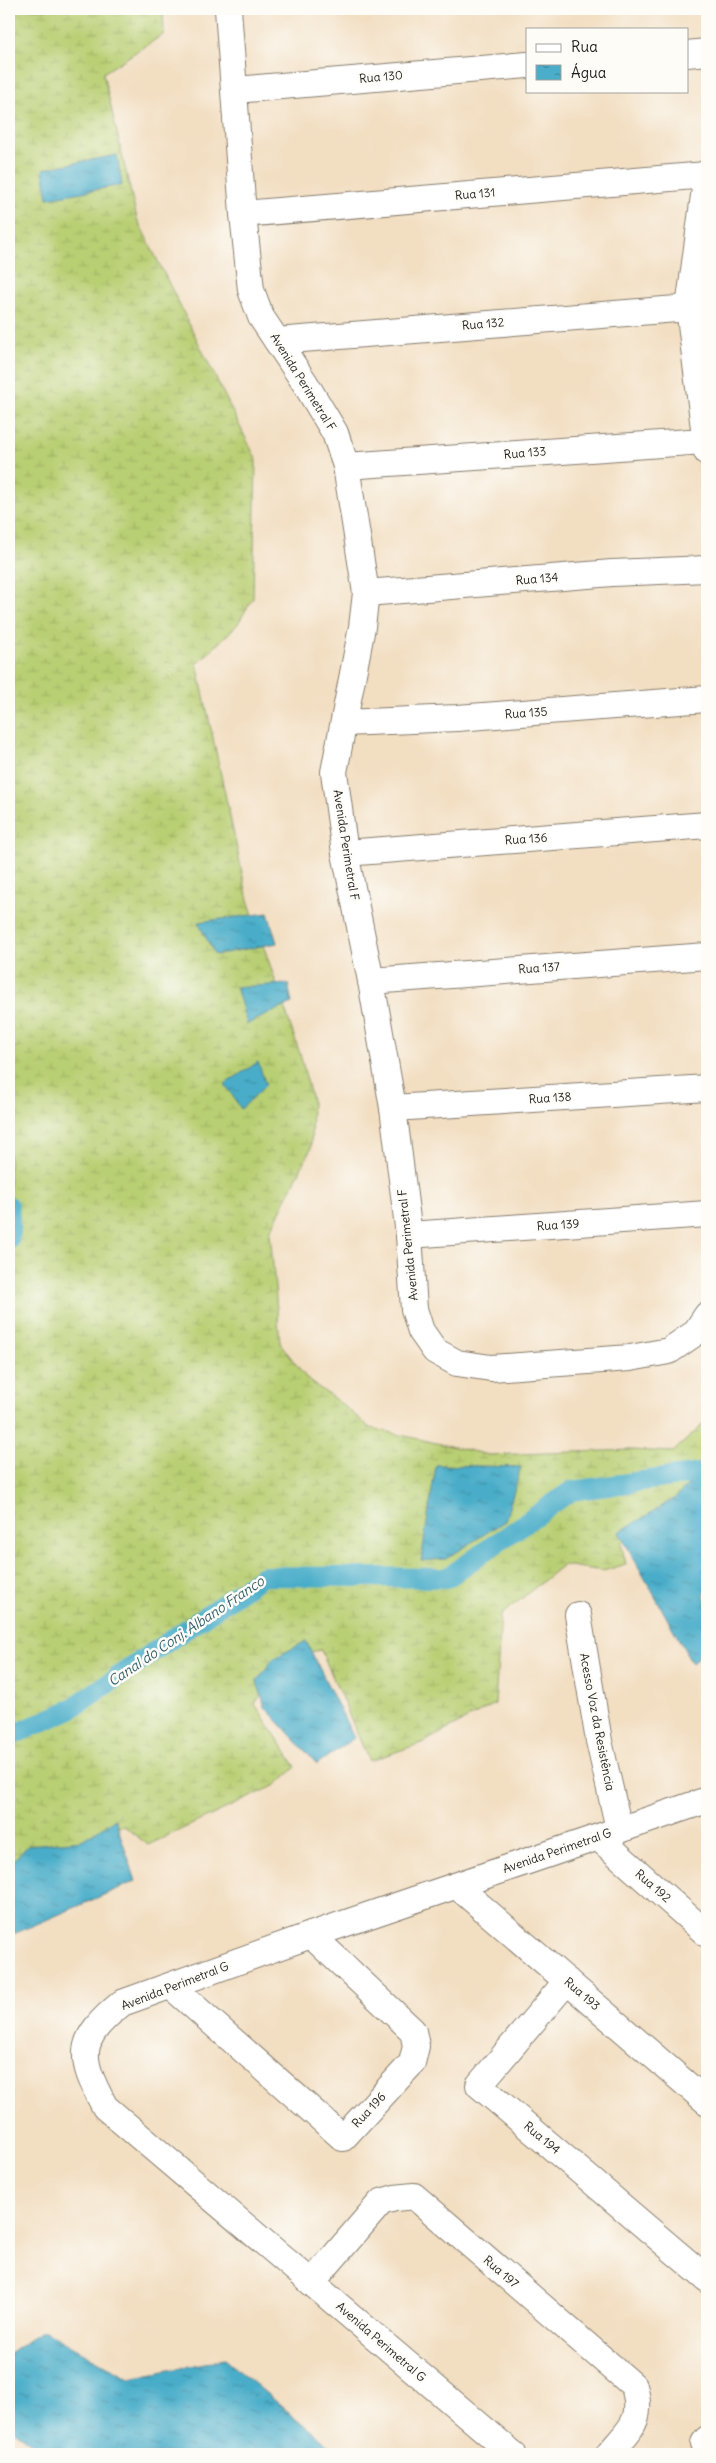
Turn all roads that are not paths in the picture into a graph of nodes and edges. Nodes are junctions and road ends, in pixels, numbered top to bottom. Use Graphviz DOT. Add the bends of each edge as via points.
graph roads {
  1 [pos="228,9"];
  2 [pos="707,52"];
  3 [pos="688,54"];
  4 [pos="526,65"];
  5 [pos="235,90"];
  6 [pos="707,174"];
  7 [pos="243,214"];
  8 [pos="689,308"];
  9 [pos="278,341"];
  10 [pos="706,447"];
  11 [pos="346,466"];
  12 [pos="707,569"];
  13 [pos="366,593"];
  14 [pos="707,700"];
  15 [pos="344,723"];
  16 [pos="707,825"];
  17 [pos="345,853"];
  18 [pos="707,956"];
  19 [pos="371,981"];
  20 [pos="707,1088"];
  21 [pos="393,1108"];
  22 [pos="707,1214"];
  23 [pos="409,1235"];
  24 [pos="707,1315"];
  25 [pos="578,1616"];
  26 [pos="707,1800"];
  27 [pos="609,1833"];
  28 [pos="457,1886"];
  29 [pos="311,1934"];
  30 [pos="707,1934"];
  31 [pos="567,1981"];
  32 [pos="172,1986"];
  33 [pos="707,2102"];
  34 [pos="707,2279"];
  35 [pos="312,2282"];
  36 [pos="707,2439"];
  37 [pos="707,2446"];
  38 [pos="513,2454"];
  39 [pos="609,2454"];
  1 -- 5 [label="street, Avenida Perimetral F"];
  2 -- 3 [label="street"];
  4 -- 5 [label="street, Rua 130"];
  5 -- 7 [label="street, Avenida Perimetral F"];
  6 -- 7 [label="street, Rua 131"];
  6 -- 8 [label="street"];
  7 -- 9 [label="street, Avenida Perimetral F" via="251,290 261,317"];
  8 -- 9 [label="street, Rua 132"];
  8 -- 10 [label="street"];
  9 -- 11 [label="street, Avenida Perimetral F" via="335,433"];
  10 -- 11 [label="street, Rua 133"];
  11 -- 13 [label="street, Avenida Perimetral F"];
  12 -- 13 [label="street, Rua 134" via="612,573"];
  13 -- 15 [label="street, Avenida Perimetral F"];
  14 -- 15 [label="street, Rua 135"];
  15 -- 17 [label="street, Avenida Perimetral F" via="334,772"];
  16 -- 17 [label="street, Rua 136"];
  17 -- 19 [label="street, Avenida Perimetral F"];
  18 -- 19 [label="street, Rua 137"];
  19 -- 21 [label="street, Avenida Perimetral F"];
  20 -- 21 [label="street, Rua 138"];
  21 -- 23 [label="street, Avenida Perimetral F"];
  22 -- 23 [label="street, Rua 139"];
  23 -- 24 [label="street, Avenida Perimetral F" via="414,1309 421,1331 436,1351 457,1363 491,1368 630,1358 669,1351 695,1333"];
  25 -- 27 [label="street, Acesso Voz da Resistência" via="599,1741"];
  26 -- 27 [label="street, Avenida Perimetral G"];
  27 -- 28 [label="street, Avenida Perimetral G"];
  27 -- 30 [label="street, Rua 192"];
  28 -- 29 [label="street, Avenida Perimetral G"];
  28 -- 31 [label="street, Rua 193"];
  29 -- 32 [label="street, Avenida Perimetral G"];
  29 -- 32 [label="street, Rua 196" via="413,2031 416,2046 412,2063 342,2138"];
  31 -- 33 [label="street, Rua 193"];
  31 -- 34 [label="street, Rua 194" via="479,2085"];
  32 -- 35 [label="street, Avenida Perimetral G" via="122,2003 104,2017 90,2034 85,2051 90,2078 105,2107"];
  35 -- 38 [label="street, Avenida Perimetral G"];
  35 -- 39 [label="street, Rua 197" via="381,2202 414,2196 634,2386 639,2404 637,2420"];
  36 -- 37 [label="street" via="704,2443"];
}
